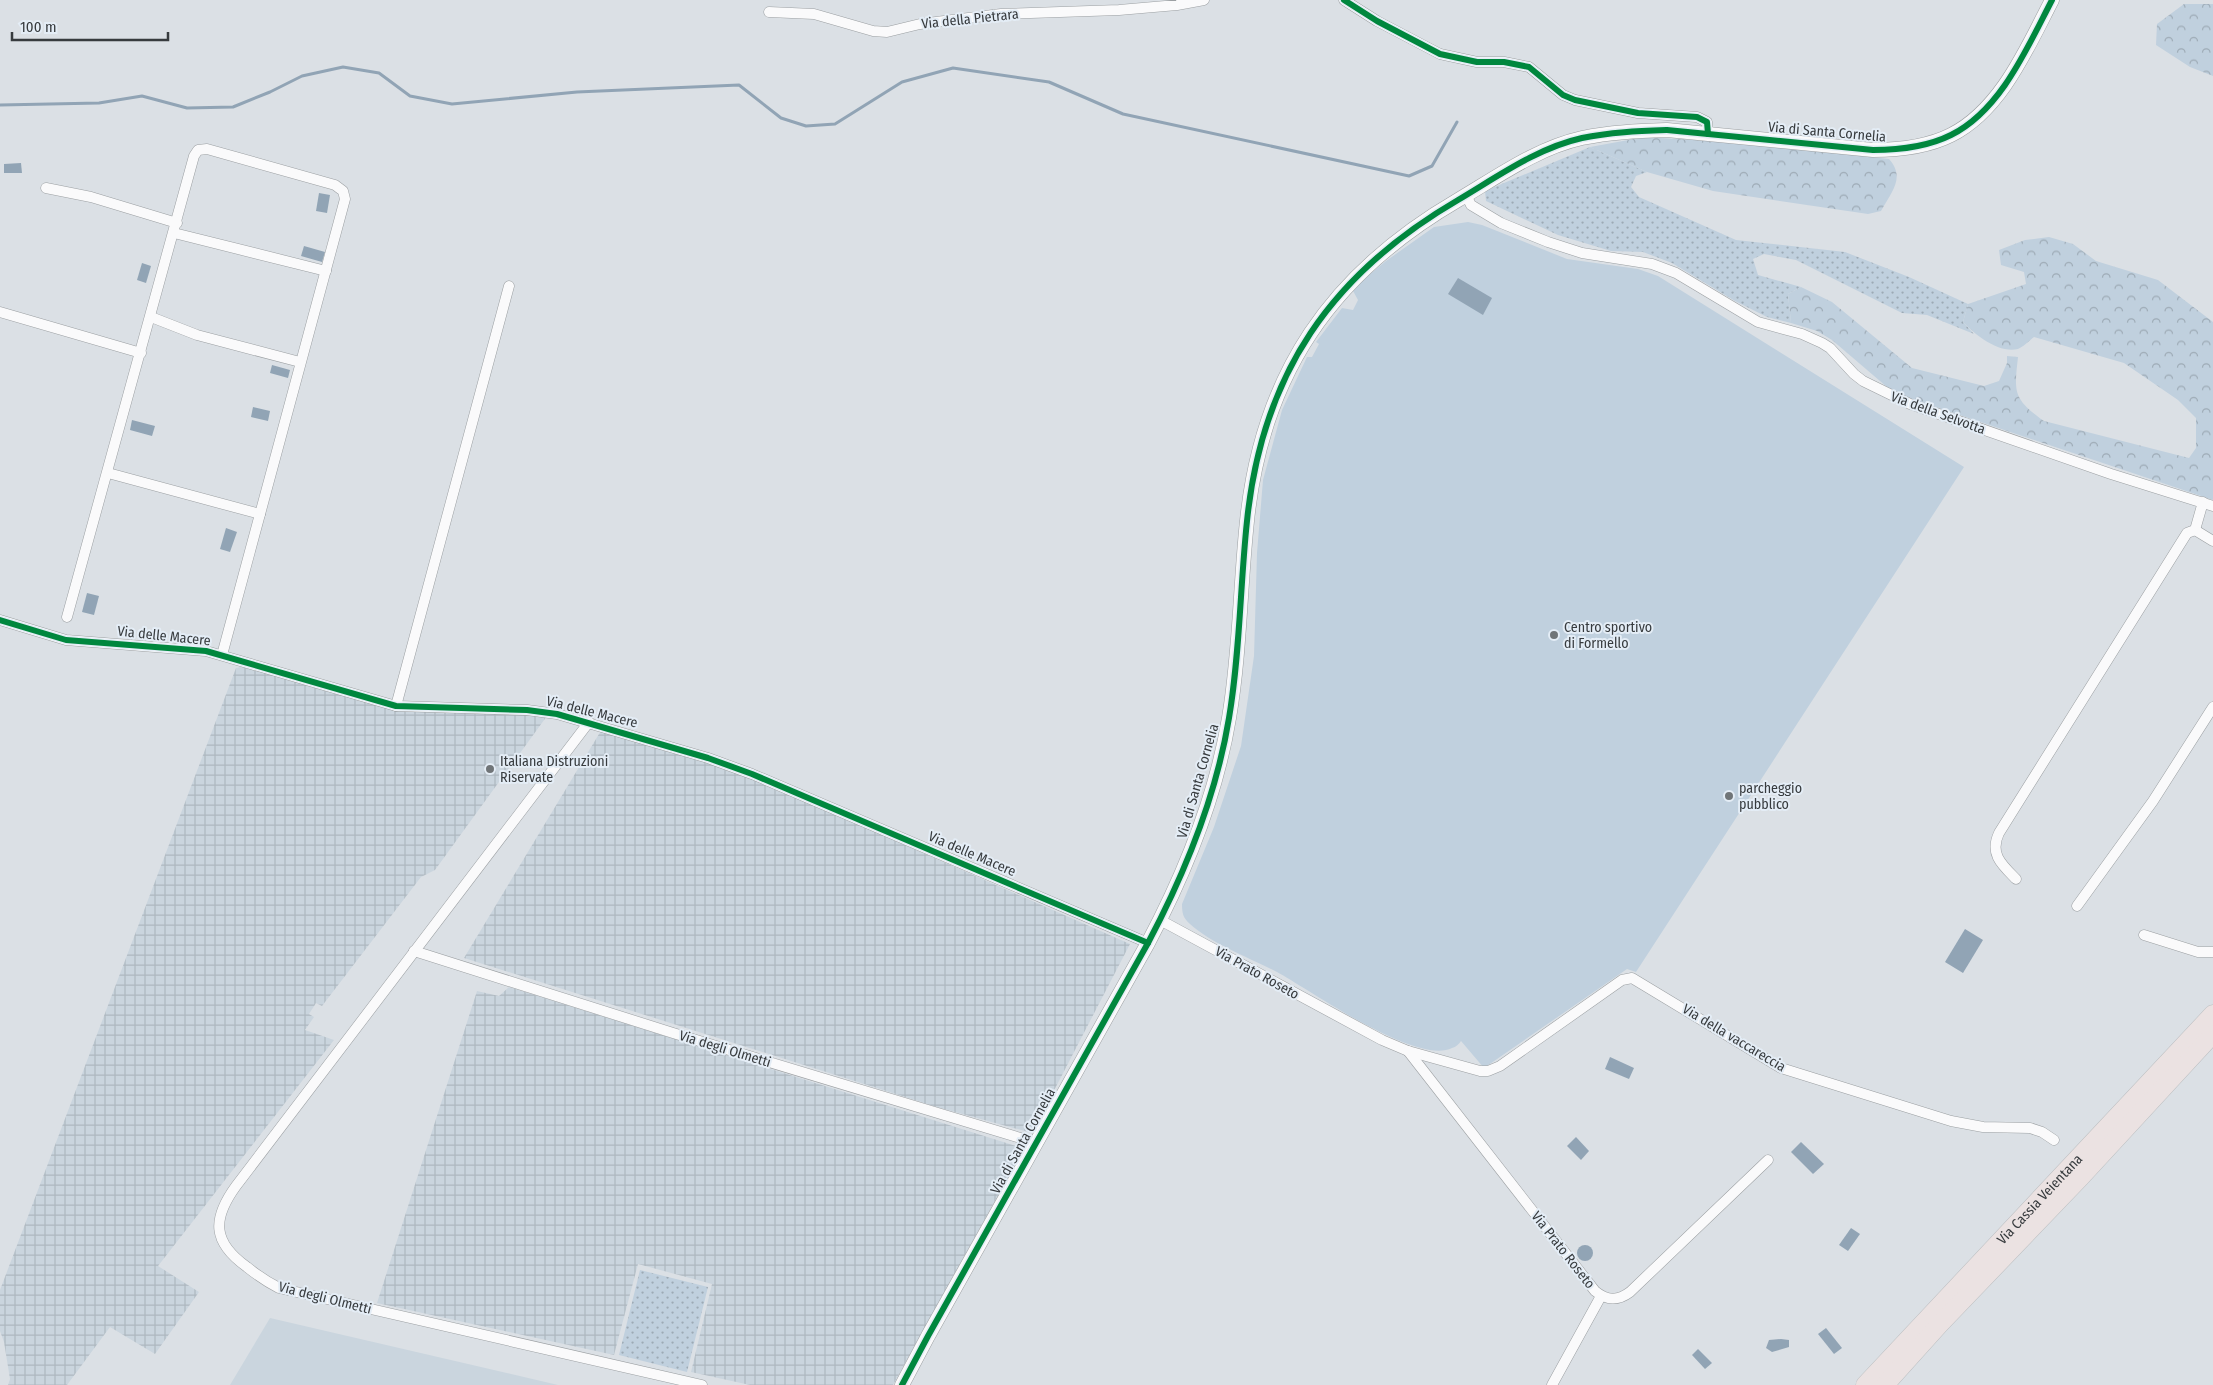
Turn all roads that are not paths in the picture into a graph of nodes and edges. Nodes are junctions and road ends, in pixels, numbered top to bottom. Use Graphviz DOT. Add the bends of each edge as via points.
graph roads {
  1 [pos="1204,0"];
  2 [pos="1344,0"];
  3 [pos="2052,0"];
  4 [pos="770,12"];
  5 [pos="1708,134"];
  6 [pos="46,188"];
  7 [pos="1466,195"];
  8 [pos="175,228"];
  9 [pos="326,271"];
  10 [pos="509,286"];
  11 [pos="0,312"];
  12 [pos="151,317"];
  13 [pos="141,353"];
  14 [pos="300,362"];
  15 [pos="108,473"];
  16 [pos="2202,502"];
  17 [pos="2213,506"];
  18 [pos="260,514"];
  19 [pos="2194,530"];
  20 [pos="2213,541"];
  21 [pos="67,617"];
  22 [pos="0,620"];
  23 [pos="222,655"];
  24 [pos="396,706"];
  25 [pos="2213,707"];
  26 [pos="589,722"];
  27 [pos="2016,879"];
  28 [pos="2077,906"];
  29 [pos="1160,920"];
  30 [pos="2144,935"];
  31 [pos="1148,944"];
  32 [pos="414,951"];
  33 [pos="2213,952"];
  34 [pos="2213,1014"];
  35 [pos="2213,1034"];
  36 [pos="1408,1051"];
  37 [pos="1470,1068"];
  38 [pos="2054,1140"];
  39 [pos="1037,1143"];
  40 [pos="1768,1160"];
  41 [pos="1601,1296"];
  42 [pos="702,1385"];
  43 [pos="902,1385"];
  44 [pos="1552,1385"];
  45 [pos="1866,1385"];
  46 [pos="1885,1385"];
  1 -- 4 [label="street, Via della Pietrara" via="1119,10 1001,14 920,24 887,32 814,14"];
  2 -- 5 [label="street" via="1440,54 1477,62 1504,62 1529,67 1563,95 1575,100 1638,113 1696,117 1707,122"];
  3 -- 5 [label="street, Via di Santa Cornelia" via="2022,57 1999,91 1971,122 1949,136 1905,148 1873,150"];
  5 -- 7 [label="street, Via di Santa Cornelia" via="1659,130 1580,139 1528,160"];
  6 -- 8 [label="street" via="91,197"];
  7 -- 16 [label="street, Via della Selvotta" via="1471,205 1501,223 1548,242 1582,253 1652,264 1676,273 1758,322 1822,343 1863,381 1910,404"];
  7 -- 29 [label="street, Via di Santa Cornelia" via="1407,234 1339,295 1302,345 1276,398 1262,437 1250,497 1237,659 1226,737 1194,841"];
  8 -- 9 [label="street"];
  8 -- 9 [label="street" via="194,156 200,149 335,185 343,191 345,204"];
  8 -- 12 [label="street"];
  9 -- 14 [label="street"];
  10 -- 24 [label="street"];
  11 -- 13 [label="street"];
  12 -- 13 [label="street"];
  12 -- 14 [label="street" via="192,333"];
  13 -- 15 [label="street"];
  14 -- 18 [label="street"];
  15 -- 18 [label="street"];
  15 -- 21 [label="street"];
  16 -- 17 [label="street, Via della Selvotta"];
  16 -- 19 [label="street"];
  18 -- 23 [label="street"];
  19 -- 20 [label="street"];
  19 -- 27 [label="street" via="2188,533 1999,833 1994,845 1995,853"];
  22 -- 23 [label="street, Via delle Macere" via="66,640 198,650"];
  23 -- 24 [label="street, Via delle Macere"];
  24 -- 26 [label="street, Via delle Macere" via="532,710"];
  25 -- 28 [label="street" via="2153,801"];
  26 -- 31 [label="street, Via delle Macere" via="752,774"];
  26 -- 32 [label="street, Via degli Olmetti"];
  29 -- 31 [label="street, Via di Santa Cornelia"];
  29 -- 36 [label="street, Via Prato Roseto" via="1373,1036"];
  30 -- 33 [label="street" via="2198,952"];
  31 -- 39 [label="street, Via di Santa Cornelia"];
  32 -- 39 [label="street, Via degli Olmetti"];
  32 -- 42 [label="street, Via degli Olmetti" via="226,1200 219,1224 226,1248 264,1280 285,1289"];
  34 -- 45 [label="highway, Via Cassia Veientana"];
  35 -- 46 [label="highway, Via Cassia Veientana"];
  36 -- 37 [label="street, Via Prato Roseto"];
  36 -- 41 [label="street, Via Prato Roseto"];
  37 -- 38 [label="street, Via della vaccareccia" via="1484,1071 1500,1066 1622,980 1632,978 1781,1068 1962,1124 2030,1128"];
  39 -- 43 [label="street, Via di Santa Cornelia"];
  40 -- 41 [label="street, Via Prato Roseto" via="1630,1292 1618,1299"];
  41 -- 44 [label="street"];
}
